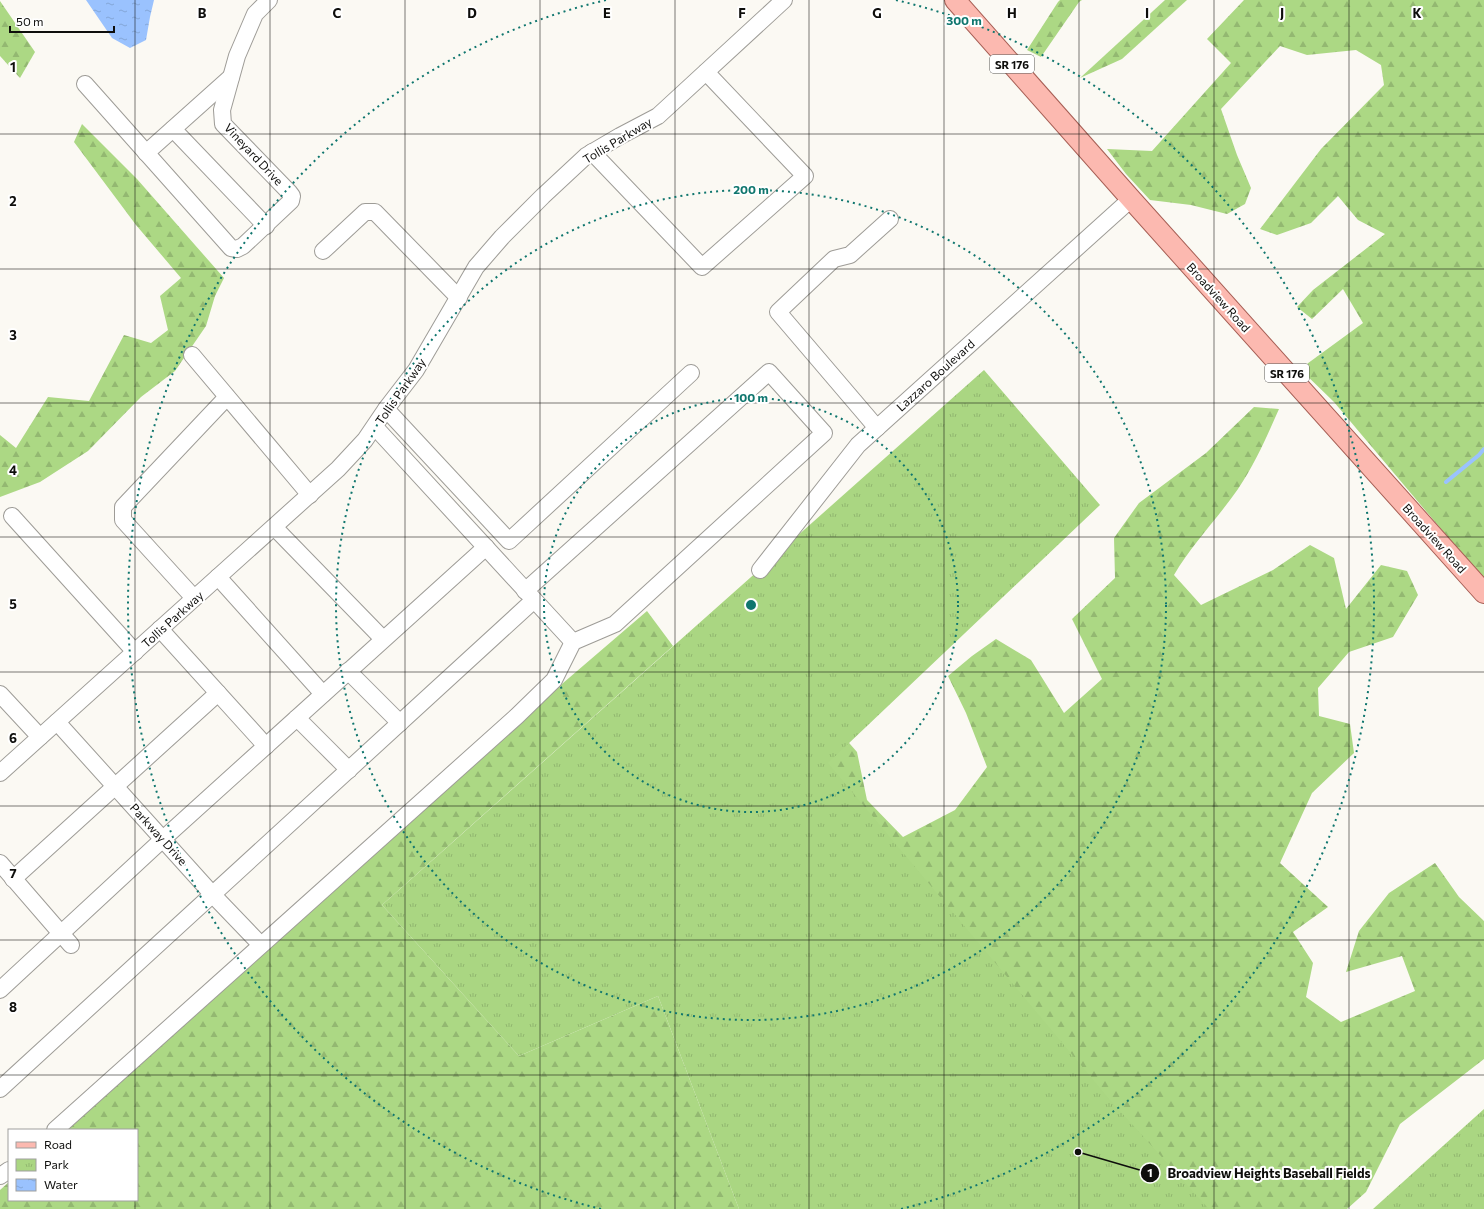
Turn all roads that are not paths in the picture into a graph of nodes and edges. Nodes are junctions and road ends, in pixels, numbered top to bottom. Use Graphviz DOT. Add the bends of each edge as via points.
graph roads {
  1 [pos="269,0"];
  2 [pos="784,0"];
  3 [pos="955,0"];
  4 [pos="706,72"];
  5 [pos="231,77"];
  6 [pos="85,84"];
  7 [pos="173,129"];
  8 [pos="592,152"];
  9 [pos="146,153"];
  10 [pos="1131,199"];
  11 [pos="890,219"];
  12 [pos="266,226"];
  13 [pos="323,251"];
  14 [pos="458,298"];
  15 [pos="192,355"];
  16 [pos="691,373"];
  17 [pos="227,397"];
  18 [pos="386,409"];
  19 [pos="375,427"];
  20 [pos="877,428"];
  21 [pos="310,495"];
  22 [pos="12,516"];
  23 [pos="274,527"];
  24 [pos="486,547"];
  25 [pos="760,570"];
  26 [pos="218,577"];
  27 [pos="1484,593"];
  28 [pos="530,596"];
  29 [pos="194,598"];
  30 [pos="160,629"];
  31 [pos="383,639"];
  32 [pos="573,642"];
  33 [pos="135,652"];
  34 [pos="348,671"];
  35 [pos="218,693"];
  36 [pos="0,694"];
  37 [pos="323,694"];
  38 [pos="297,718"];
  39 [pos="57,722"];
  40 [pos="400,723"];
  41 [pos="40,737"];
  42 [pos="266,746"];
  43 [pos="349,770"];
  44 [pos="0,773"];
  45 [pos="116,787"];
  46 [pos="163,839"];
  47 [pos="0,863"];
  48 [pos="13,879"];
  49 [pos="214,895"];
  50 [pos="66,939"];
  51 [pos="261,945"];
  52 [pos="2,985"];
  53 [pos="0,1089"];
  54 [pos="56,1129"];
  1 -- 5 [label="street, Vineyard Drive" via="255,14"];
  2 -- 4 [label="street, Tollis Parkway"];
  3 -- 10 [label="main road, Broadview Road / SR 176"];
  4 -- 8 [label="street, Tollis Parkway" via="658,116"];
  4 -- 8 [label="street" via="805,176 702,267"];
  5 -- 7 [label="street"];
  5 -- 12 [label="street, Vineyard Drive" via="222,110 223,124 292,196 291,201"];
  6 -- 9 [label="street"];
  7 -- 9 [label="street"];
  7 -- 12 [label="street"];
  8 -- 14 [label="street, Tollis Parkway" via="502,237 476,267"];
  9 -- 12 [label="street" via="231,248 237,249 242,246"];
  10 -- 20 [label="street, Lazzaro Boulevard"];
  10 -- 27 [label="main road, Broadview Road / SR 176"];
  11 -- 20 [label="street" via="850,255 834,259 778,312"];
  13 -- 14 [label="street" via="365,212 375,212"];
  14 -- 18 [label="street, Tollis Parkway" via="416,370"];
  15 -- 17 [label="street"];
  16 -- 18 [label="street" via="508,540"];
  17 -- 21 [label="street"];
  17 -- 29 [label="street" via="123,507 123,520"];
  18 -- 19 [label="street, Tollis Parkway"];
  19 -- 21 [label="street, Tollis Parkway" via="338,469"];
  19 -- 24 [label="street"];
  20 -- 25 [label="street, Lazzaro Boulevard" via="858,445"];
  21 -- 23 [label="street, Tollis Parkway"];
  22 -- 33 [label="street"];
  23 -- 26 [label="street, Tollis Parkway"];
  23 -- 31 [label="street"];
  24 -- 28 [label="street"];
  24 -- 31 [label="street"];
  26 -- 29 [label="street, Tollis Parkway"];
  26 -- 37 [label="street"];
  28 -- 32 [label="street"];
  28 -- 32 [label="street" via="769,372 824,433 615,624"];
  28 -- 40 [label="street"];
  29 -- 30 [label="street, Tollis Parkway"];
  30 -- 33 [label="street, Tollis Parkway"];
  30 -- 35 [label="street"];
  31 -- 34 [label="street"];
  32 -- 51 [label="street" via="549,685"];
  33 -- 39 [label="street, Tollis Parkway"];
  34 -- 37 [label="street"];
  34 -- 40 [label="street"];
  35 -- 42 [label="street"];
  35 -- 45 [label="street"];
  36 -- 41 [label="street"];
  37 -- 38 [label="street"];
  38 -- 42 [label="street"];
  38 -- 43 [label="street"];
  39 -- 41 [label="street, Tollis Parkway"];
  39 -- 45 [label="street, Parkway Drive"];
  40 -- 43 [label="street"];
  41 -- 44 [label="street, Tollis Parkway"];
  42 -- 46 [label="street"];
  43 -- 49 [label="street"];
  45 -- 46 [label="street, Parkway Drive"];
  45 -- 48 [label="street"];
  46 -- 49 [label="street, Parkway Drive"];
  46 -- 50 [label="street"];
  47 -- 48 [label="street"];
  48 -- 50 [label="street"];
  49 -- 51 [label="street, Parkway Drive"];
  49 -- 53 [label="street"];
  50 -- 52 [label="street"];
  51 -- 54 [label="street"];
}
